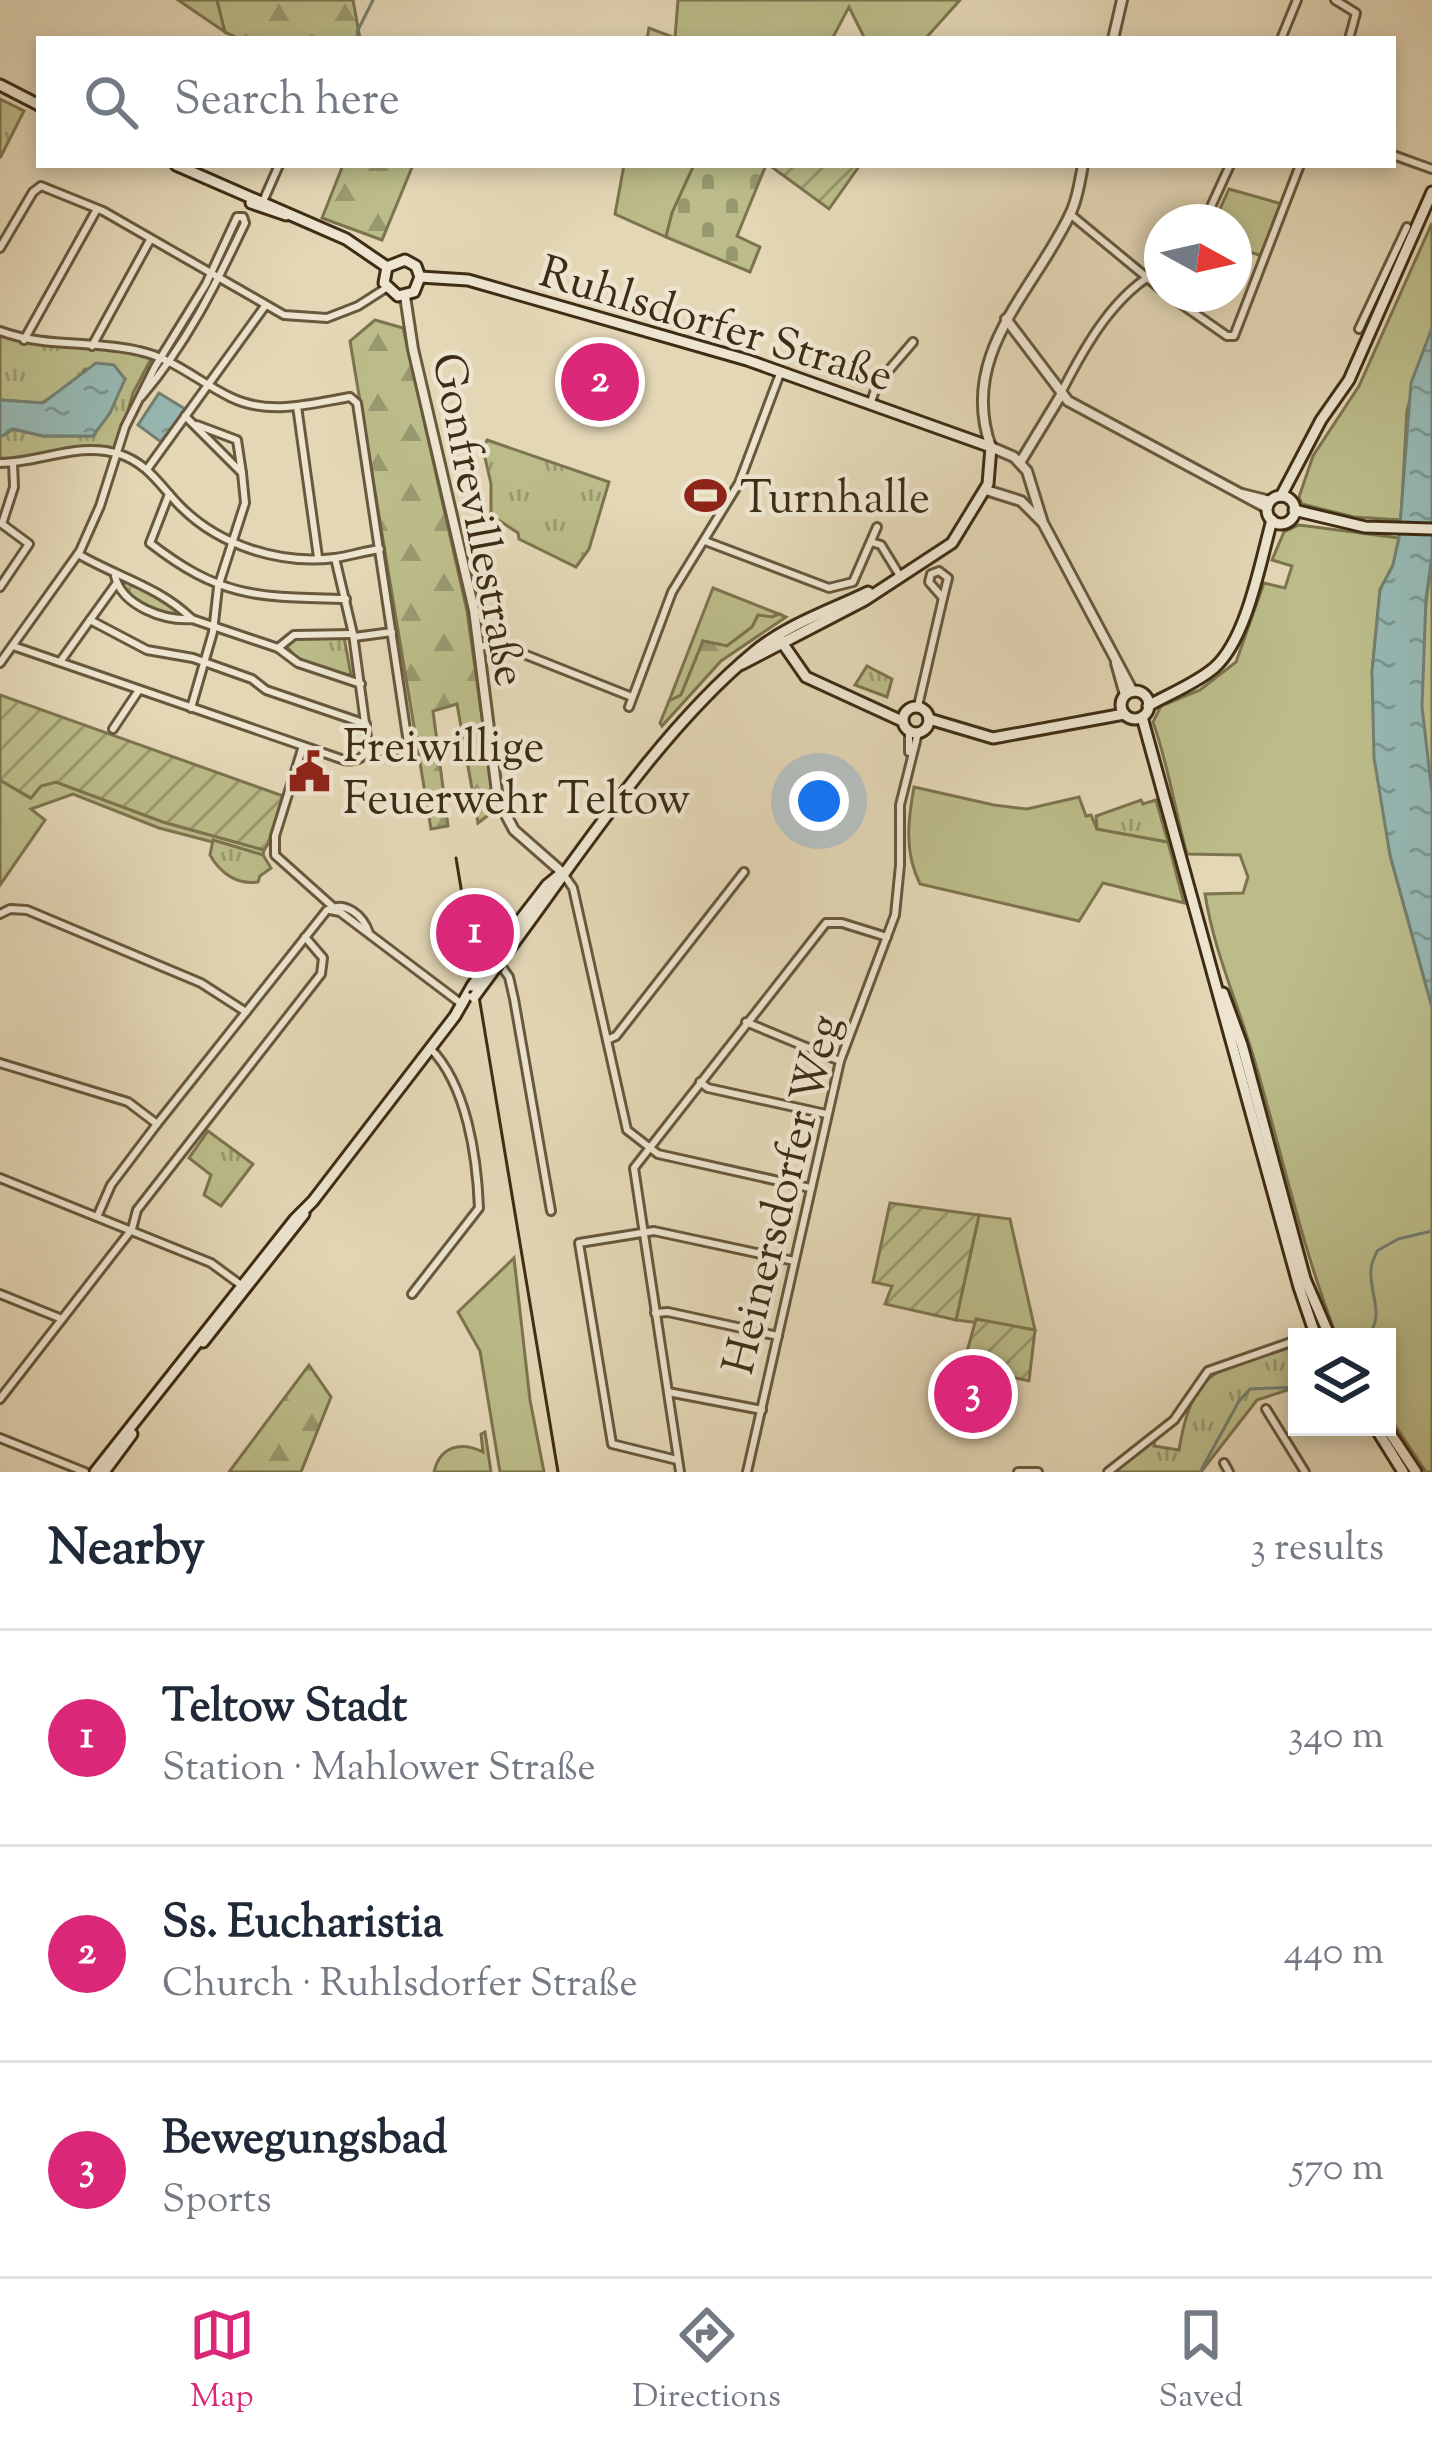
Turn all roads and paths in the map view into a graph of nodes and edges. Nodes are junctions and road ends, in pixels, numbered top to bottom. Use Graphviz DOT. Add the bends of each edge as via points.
graph roads {
  1 [pos="1122,0"];
  2 [pos="1298,0"];
  3 [pos="1334,0"];
  4 [pos="1114,36"];
  5 [pos="1282,36"];
  6 [pos="1350,36"];
  7 [pos="0,85"];
  8 [pos="36,103"];
  9 [pos="1396,156"];
  10 [pos="183,168"];
  11 [pos="278,168"];
  12 [pos="1082,168"];
  13 [pos="1229,168"];
  14 [pos="1299,168"];
  15 [pos="1432,169"];
  16 [pos="1432,192"];
  17 [pos="1212,204"];
  18 [pos="262,205"];
  19 [pos="97,209"];
  20 [pos="1070,214"];
  21 [pos="1407,227"];
  22 [pos="150,240"];
  23 [pos="0,248"];
  24 [pos="387,267"];
  25 [pos="216,275"];
  26 [pos="420,278"];
  27 [pos="1144,278"];
  28 [pos="386,288"];
  29 [pos="1252,289"];
  30 [pos="405,296"];
  31 [pos="265,305"];
  32 [pos="1193,312"];
  33 [pos="1243,312"];
  34 [pos="1006,318"];
  35 [pos="1359,329"];
  36 [pos="0,331"];
  37 [pos="24,340"];
  38 [pos="913,342"];
  39 [pos="92,346"];
  40 [pos="162,357"];
  41 [pos="171,362"];
  42 [pos="781,371"];
  43 [pos="208,384"];
  44 [pos="1061,394"];
  45 [pos="141,397"];
  46 [pos="871,402"];
  47 [pos="297,406"];
  48 [pos="185,416"];
  49 [pos="194,424"];
  50 [pos="991,447"];
  51 [pos="116,453"];
  52 [pos="1021,461"];
  53 [pos="0,463"];
  54 [pos="13,463"];
  55 [pos="148,468"];
  56 [pos="242,473"];
  57 [pos="986,490"];
  58 [pos="169,494"];
  59 [pos="1282,505"];
  60 [pos="1276,522"];
  61 [pos="1043,523"];
  62 [pos="1,525"];
  63 [pos="877,526"];
  64 [pos="1432,529"];
  65 [pos="705,541"];
  66 [pos="871,542"];
  67 [pos="232,543"];
  68 [pos="380,549"];
  69 [pos="78,554"];
  70 [pos="318,557"];
  71 [pos="335,558"];
  72 [pos="899,576"];
  73 [pos="115,580"];
  74 [pos="0,587"];
  75 [pos="218,587"];
  76 [pos="943,598"];
  77 [pos="346,599"];
  78 [pos="192,619"];
  79 [pos="89,620"];
  80 [pos="213,626"];
  81 [pos="392,632"];
  82 [pos="353,636"];
  83 [pos="781,641"];
  84 [pos="13,646"];
  85 [pos="480,646"];
  86 [pos="278,648"];
  87 [pos="60,662"];
  88 [pos="0,663"];
  89 [pos="206,664"];
  90 [pos="361,684"];
  91 [pos="139,690"];
  92 [pos="632,697"];
  93 [pos="1134,705"];
  94 [pos="918,706"];
  95 [pos="629,707"];
  96 [pos="191,708"];
  97 [pos="365,724"];
  98 [pos="915,724"];
  99 [pos="113,729"];
  100 [pos="303,746"];
  101 [pos="366,754"];
  102 [pos="744,872"];
  103 [pos="562,873"];
  104 [pos="332,906"];
  105 [pos="324,913"];
  106 [pos="0,914"];
  107 [pos="369,933"];
  108 [pos="305,937"];
  109 [pos="887,938"];
  110 [pos="499,963"];
  111 [pos="1214,972"];
  112 [pos="473,991"];
  113 [pos="463,1004"];
  114 [pos="245,1012"];
  115 [pos="746,1022"];
  116 [pos="607,1040"];
  117 [pos="430,1048"];
  118 [pos="840,1061"];
  119 [pos="0,1063"];
  120 [pos="700,1082"];
  121 [pos="826,1114"];
  122 [pos="157,1124"];
  123 [pos="650,1147"];
  124 [pos="0,1178"];
  125 [pos="810,1188"];
  126 [pos="551,1211"];
  127 [pos="98,1217"];
  128 [pos="131,1229"];
  129 [pos="643,1233"];
  130 [pos="794,1261"];
  131 [pos="245,1288"];
  132 [pos="0,1294"];
  133 [pos="412,1294"];
  134 [pos="655,1313"];
  135 [pos="62,1319"];
  136 [pos="1305,1328"];
  137 [pos="1326,1328"];
  138 [pos="778,1336"];
  139 [pos="1288,1344"];
  140 [pos="668,1392"];
  141 [pos="0,1399"];
  142 [pos="1266,1409"];
  143 [pos="762,1410"];
  144 [pos="140,1419"];
  145 [pos="1382,1436"];
  146 [pos="1392,1436"];
  147 [pos="0,1438"];
  148 [pos="677,1460"];
  149 [pos="1224,1463"];
  150 [pos="85,1472"];
  151 [pos="95,1472"];
  152 [pos="104,1472"];
  153 [pos="680,1472"];
  154 [pos="747,1472"];
  155 [pos="1018,1472"];
  156 [pos="1038,1472"];
  157 [pos="1108,1472"];
  158 [pos="1229,1472"];
  159 [pos="1304,1472"];
  160 [pos="1412,1472"];
  1 -- 4 [label="street"];
  2 -- 5 [label="street"];
  3 -- 6 [label="street" via="1351,7"];
  7 -- 8 [label="main road"];
  9 -- 15 [label="street"];
  10 -- 18 [label="main road"];
  11 -- 18 [label="street"];
  12 -- 20 [label="street"];
  13 -- 17 [label="street"];
  14 -- 29 [label="street"];
  16 -- 59 [label="main road" via="1357,364"];
  18 -- 24 [label="main road" via="346,239"];
  19 -- 22 [label="street"];
  19 -- 23 [label="street" via="41,186"];
  19 -- 37 [label="street"];
  20 -- 27 [label="street"];
  20 -- 34 [label="street"];
  21 -- 35 [label="street"];
  22 -- 25 [label="street"];
  22 -- 39 [label="street"];
  24 -- 26 [label="main road" via="409,261"];
  24 -- 28 [label="main road"];
  25 -- 25 [label="street" via="245,223 241,216"];
  25 -- 31 [label="street"];
  25 -- 40 [label="street"];
  25 -- 41 [label="street"];
  26 -- 30 [label="main road"];
  26 -- 42 [label="main road, Ruhlsdorfer Straße" via="468,280"];
  27 -- 44 [label="street" via="1095,334"];
  28 -- 30 [label="main road"];
  28 -- 31 [label="street" via="327,318 296,318"];
  30 -- 85 [label="street, Gonfrevillestraße"];
  31 -- 43 [label="street"];
  32 -- 33 [label="street" via="1234,336"];
  34 -- 44 [label="street"];
  34 -- 50 [label="street" via="983,388"];
  36 -- 37 [label="street"];
  37 -- 39 [label="street"];
  38 -- 46 [label="street"];
  39 -- 40 [label="street"];
  40 -- 41 [label="street"];
  40 -- 45 [label="street"];
  41 -- 43 [label="street"];
  41 -- 45 [label="street"];
  42 -- 46 [label="main road, Ruhlsdorfer Straße"];
  42 -- 65 [label="street" via="739,483"];
  43 -- 47 [label="street" via="250,404"];
  43 -- 48 [label="street"];
  44 -- 52 [label="street"];
  44 -- 59 [label="street" via="1232,491"];
  45 -- 51 [label="street"];
  46 -- 50 [label="main road, Ruhlsdorfer Straße"];
  47 -- 68 [label="street" via="350,397 357,403"];
  47 -- 70 [label="street"];
  48 -- 49 [label="street"];
  48 -- 55 [label="street"];
  49 -- 56 [label="street"];
  49 -- 56 [label="street" via="237,440"];
  50 -- 52 [label="street"];
  50 -- 57 [label="main road"];
  51 -- 54 [label="street" via="76,450"];
  51 -- 55 [label="street"];
  51 -- 69 [label="street"];
  52 -- 61 [label="street"];
  53 -- 54 [label="street"];
  54 -- 62 [label="street"];
  55 -- 58 [label="street"];
  56 -- 67 [label="street" via="245,502"];
  57 -- 61 [label="street" via="1022,501"];
  57 -- 72 [label="main road" via="952,544"];
  58 -- 67 [label="street"];
  58 -- 75 [label="street" via="150,543"];
  59 -- 60 [label="main road"];
  59 -- 60 [label="main road"];
  59 -- 64 [label="main road" via="1342,522"];
  60 -- 93 [label="main road" via="1227,654 1209,673"];
  61 -- 93 [label="street"];
  62 -- 74 [label="street" via="29,544"];
  63 -- 66 [label="street"];
  65 -- 66 [label="street" via="829,588 853,582"];
  65 -- 92 [label="street" via="672,592"];
  66 -- 72 [label="street"];
  67 -- 70 [label="street"];
  67 -- 75 [label="street"];
  68 -- 71 [label="street"];
  68 -- 81 [label="street"];
  69 -- 73 [label="street"];
  69 -- 84 [label="street"];
  70 -- 71 [label="street"];
  71 -- 77 [label="street"];
  72 -- 83 [label="main road"];
  73 -- 78 [label="street" via="153,588"];
  73 -- 78 [label="street" via="144,609"];
  73 -- 79 [label="street"];
  75 -- 77 [label="street"];
  75 -- 80 [label="street"];
  76 -- 94 [label="street"];
  77 -- 82 [label="street"];
  78 -- 80 [label="street"];
  79 -- 87 [label="street"];
  79 -- 89 [label="street" via="147,650"];
  80 -- 86 [label="street"];
  80 -- 89 [label="street"];
  81 -- 82 [label="street"];
  81 -- 101 [label="street" via="409,743"];
  82 -- 86 [label="street" via="294,635"];
  82 -- 90 [label="street"];
  83 -- 98 [label="main road" via="806,677"];
  83 -- 103 [label="main road" via="713,689"];
  84 -- 87 [label="street"];
  84 -- 88 [label="street"];
  85 -- 92 [label="street" via="506,647"];
  85 -- 103 [label="street, Gonfrevillestraße" via="501,808"];
  86 -- 90 [label="street"];
  87 -- 91 [label="street"];
  89 -- 96 [label="street"];
  89 -- 97 [label="street"];
  90 -- 97 [label="street"];
  91 -- 96 [label="street"];
  91 -- 99 [label="street"];
  92 -- 95 [label="street"];
  93 -- 98 [label="main road" via="1005,737"];
  93 -- 111 [label="main road"];
  94 -- 98 [label="main road"];
  96 -- 100 [label="street"];
  97 -- 101 [label="street"];
  98 -- 109 [label="street, Heinersdorfer Weg"];
  100 -- 101 [label="street" via="356,761"];
  100 -- 104 [label="street" via="275,855"];
  102 -- 116 [label="street"];
  103 -- 110 [label="main road"];
  103 -- 112 [label="main road, bridge"];
  103 -- 116 [label="street" via="573,888"];
  104 -- 105 [label="street"];
  104 -- 107 [label="street" via="352,911"];
  105 -- 107 [label="street" via="335,910"];
  105 -- 108 [label="street"];
  106 -- 114 [label="street" via="17,909 62,924 201,983"];
  107 -- 113 [label="street"];
  108 -- 114 [label="street"];
  108 -- 128 [label="street" via="323,958 321,974 137,1210"];
  109 -- 115 [label="street" via="826,923"];
  109 -- 118 [label="street, Heinersdorfer Weg"];
  110 -- 112 [label="main road, bridge"];
  110 -- 126 [label="street" via="514,999"];
  111 -- 136 [label="main road"];
  111 -- 137 [label="main road"];
  112 -- 113 [label="main road"];
  113 -- 117 [label="main road"];
  114 -- 122 [label="street"];
  115 -- 118 [label="street"];
  115 -- 120 [label="street"];
  116 -- 123 [label="street" via="625,1126"];
  117 -- 131 [label="main road"];
  117 -- 133 [label="street" via="475,1146 479,1208"];
  118 -- 121 [label="street, Heinersdorfer Weg"];
  119 -- 122 [label="street" via="128,1102"];
  120 -- 121 [label="street"];
  120 -- 123 [label="street"];
  121 -- 125 [label="street, Heinersdorfer Weg"];
  122 -- 127 [label="street" via="111,1185"];
  123 -- 125 [label="street"];
  123 -- 129 [label="street" via="634,1168"];
  124 -- 127 [label="street"];
  125 -- 130 [label="street, Heinersdorfer Weg"];
  127 -- 128 [label="street"];
  128 -- 131 [label="street" via="211,1263"];
  128 -- 135 [label="street"];
  129 -- 130 [label="street"];
  129 -- 134 [label="street"];
  129 -- 148 [label="street" via="579,1243 582,1265 612,1444"];
  130 -- 138 [label="street, Heinersdorfer Weg"];
  131 -- 144 [label="main road"];
  132 -- 135 [label="street"];
  134 -- 138 [label="street"];
  134 -- 140 [label="street"];
  135 -- 141 [label="street"];
  138 -- 143 [label="street, Heinersdorfer Weg"];
  139 -- 157 [label="street" via="1208,1371 1174,1420"];
  140 -- 143 [label="street"];
  140 -- 148 [label="street"];
  142 -- 159 [label="street"];
  143 -- 154 [label="street, Heinersdorfer Weg"];
  144 -- 151 [label="main road"];
  144 -- 152 [label="main road"];
  145 -- 160 [label="main road"];
  146 -- 160 [label="main road"];
  147 -- 150 [label="street"];
  148 -- 153 [label="street"];
  149 -- 158 [label="street"];
  155 -- 156 [label="street"];
}
